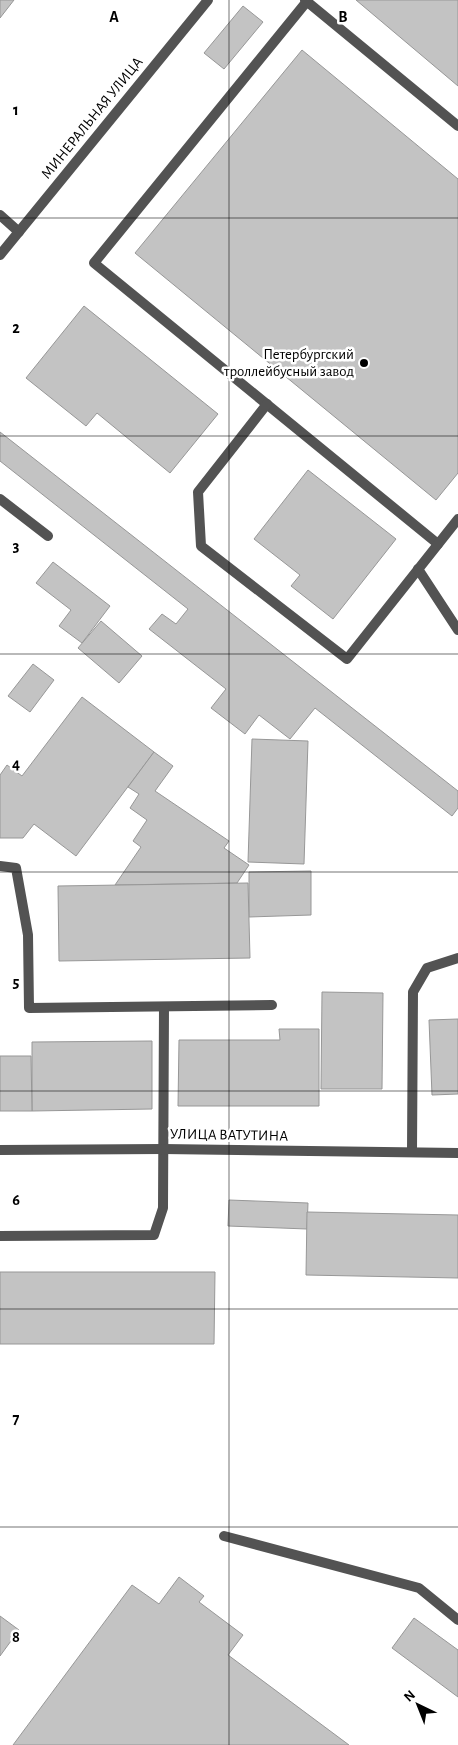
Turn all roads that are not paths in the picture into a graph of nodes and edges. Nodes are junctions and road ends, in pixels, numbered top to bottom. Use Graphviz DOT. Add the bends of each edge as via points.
graph roads {
  1 [pos="208,0"];
  2 [pos="306,0"];
  3 [pos="458,126"];
  4 [pos="0,215"];
  5 [pos="19,232"];
  6 [pos="0,255"];
  7 [pos="267,404"];
  8 [pos="0,499"];
  9 [pos="458,519"];
  10 [pos="48,536"];
  11 [pos="438,544"];
  12 [pos="418,568"];
  13 [pos="458,630"];
  14 [pos="0,866"];
  15 [pos="458,958"];
  16 [pos="272,1006"];
  17 [pos="164,1007"];
  18 [pos="163,1149"];
  19 [pos="0,1150"];
  20 [pos="412,1152"];
  21 [pos="458,1153"];
  22 [pos="0,1236"];
  23 [pos="224,1536"];
  24 [pos="458,1620"];
  1 -- 5 [label="street, МИНЕРАЛЬНАЯ УЛИЦА"];
  2 -- 3 [label="street"];
  2 -- 7 [label="street" via="94,262"];
  4 -- 5 [label="street"];
  5 -- 6 [label="street, МИНЕРАЛЬНАЯ УЛИЦА"];
  7 -- 11 [label="street"];
  7 -- 12 [label="street" via="198,492 201,546 347,659"];
  8 -- 10 [label="street"];
  9 -- 11 [label="street"];
  11 -- 12 [label="street"];
  12 -- 13 [label="street"];
  14 -- 17 [label="street" via="16,868 28,935 29,1008"];
  15 -- 20 [label="street" via="427,968 413,992"];
  16 -- 17 [label="street"];
  17 -- 18 [label="street"];
  18 -- 19 [label="street, УЛИЦА ВАТУТИНА"];
  18 -- 20 [label="street, УЛИЦА ВАТУТИНА"];
  18 -- 22 [label="street" via="163,1208 154,1235"];
  20 -- 21 [label="street, УЛИЦА ВАТУТИНА"];
  23 -- 24 [label="street" via="419,1588"];
}
